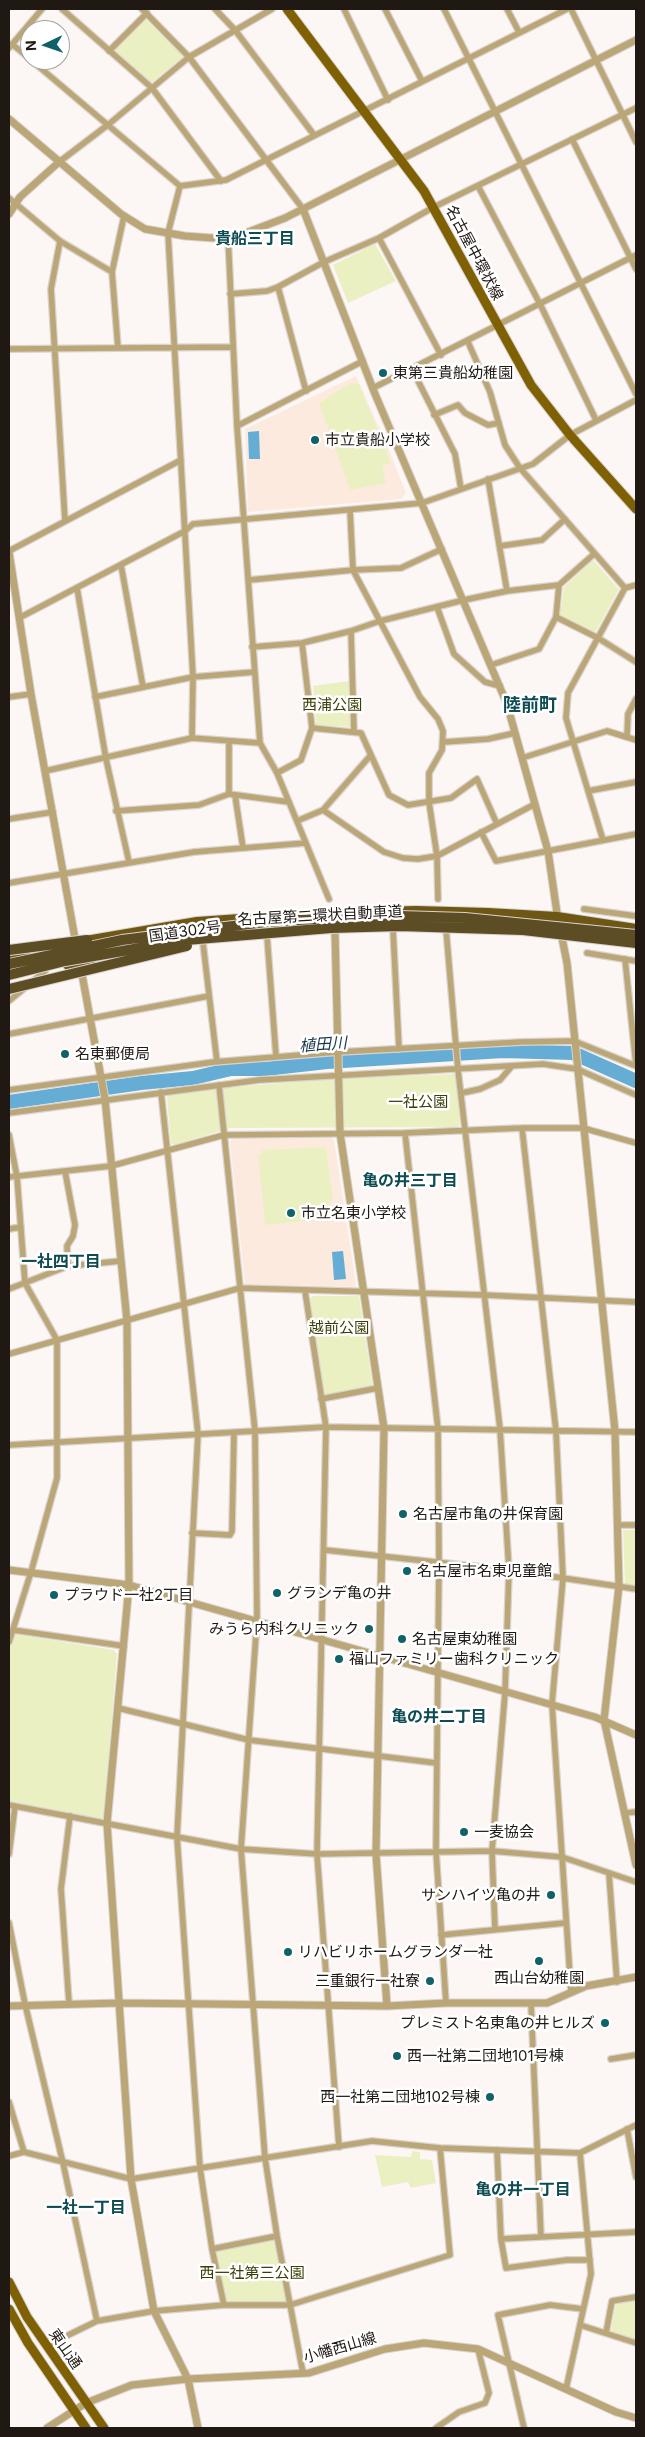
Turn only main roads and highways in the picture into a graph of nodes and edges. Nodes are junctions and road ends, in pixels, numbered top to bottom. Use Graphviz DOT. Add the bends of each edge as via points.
graph roads {
  1 [pos="287,9"];
  2 [pos="636,508"];
  3 [pos="636,929"];
  4 [pos="179,932"];
  5 [pos="636,934"];
  6 [pos="227,936"];
  7 [pos="636,943"];
  8 [pos="636,948"];
  9 [pos="9,950"];
  10 [pos="9,958"];
  11 [pos="9,964"];
  12 [pos="9,974"];
  13 [pos="9,979"];
  14 [pos="9,989"];
  15 [pos="9,2282"];
  16 [pos="9,2309"];
  17 [pos="86,2428"];
  18 [pos="104,2428"];
  1 -- 2 [label="main road, 名古屋中環状線" via="434,207 531,385 570,435"];
  3 -- 10 [label="highway, 国道302号" via="557,918 416,911 301,915 197,922 76,942"];
  4 -- 5 [label="highway, 名古屋第二環状自動車道, bridge" via="265,922 400,916 514,922"];
  4 -- 9 [label="highway, bridge"];
  4 -- 11 [label="highway, 名古屋第二環状自動車道, bridge" via="71,949"];
  6 -- 7 [label="highway, 名古屋第二環状自動車道, bridge" via="409,926 523,930"];
  6 -- 12 [label="highway, 名古屋第二環状自動車道, bridge" via="124,950"];
  6 -- 14 [label="highway, bridge"];
  8 -- 13 [label="highway, 国道302号" via="562,937 446,929 393,929 203,943"];
  15 -- 18 [label="main road, 東山通" via="27,2317"];
  16 -- 17 [label="main road, 東山通" via="28,2343"];
}
